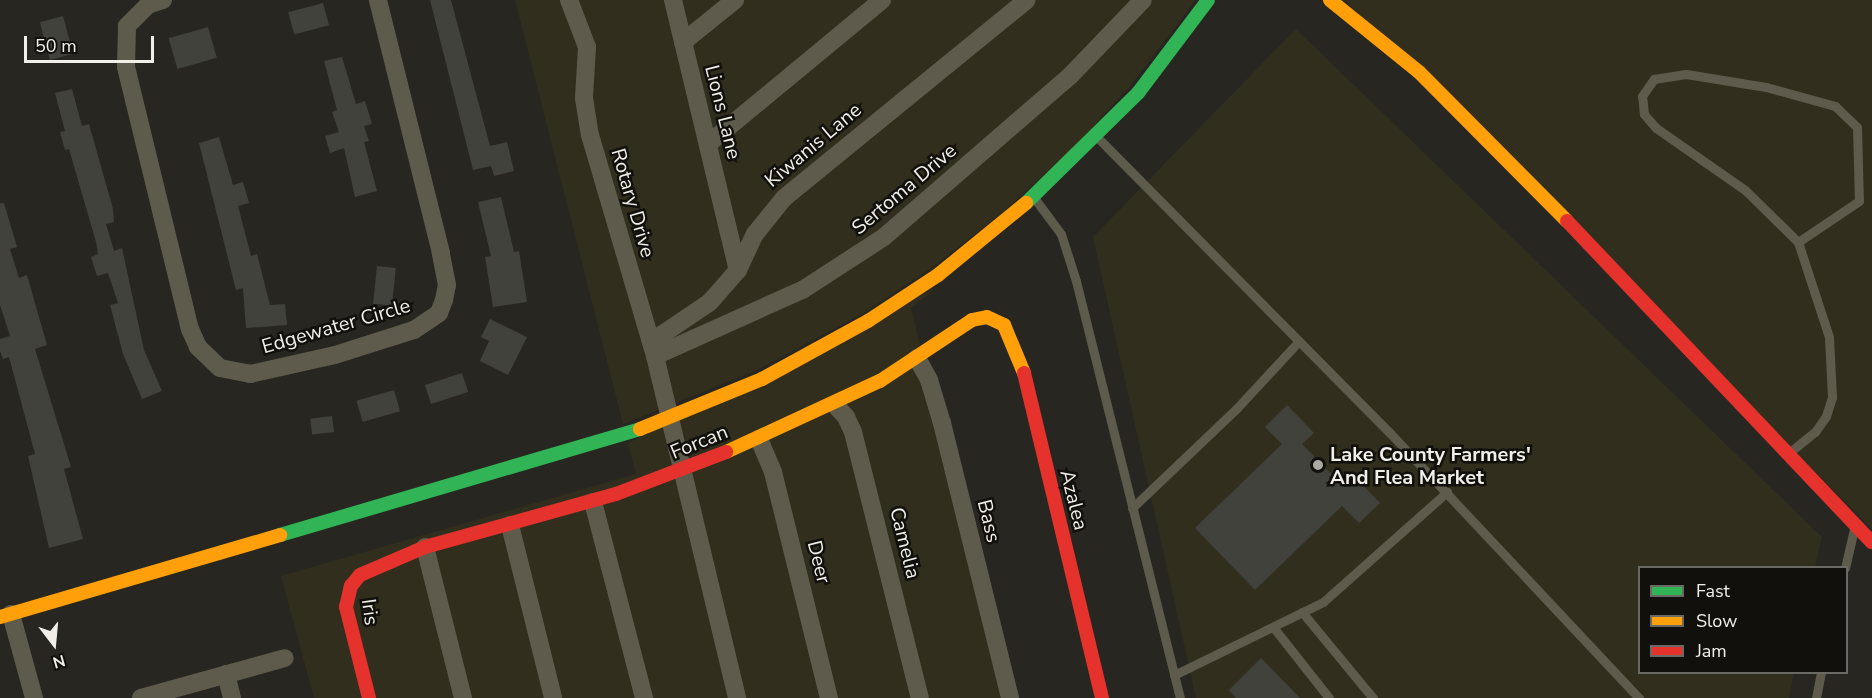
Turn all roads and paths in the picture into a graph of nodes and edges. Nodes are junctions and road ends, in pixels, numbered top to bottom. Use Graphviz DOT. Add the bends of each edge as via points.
graph roads {
  1 [pos="163,0"];
  2 [pos="378,0"];
  3 [pos="568,0"];
  4 [pos="673,0"];
  5 [pos="735,0"];
  6 [pos="882,0"];
  7 [pos="1027,0"];
  8 [pos="1143,0"];
  9 [pos="1208,0"];
  10 [pos="1338,2"];
  11 [pos="683,42"];
  12 [pos="1096,136"];
  13 [pos="708,144"];
  14 [pos="1033,197"];
  15 [pos="1798,242"];
  16 [pos="738,270"];
  17 [pos="996,319"];
  18 [pos="1299,341"];
  19 [pos="653,349"];
  20 [pos="916,358"];
  21 [pos="835,405"];
  22 [pos="670,419"];
  23 [pos="759,440"];
  24 [pos="1788,454"];
  25 [pos="683,470"];
  26 [pos="1447,492"];
  27 [pos="593,502"];
  28 [pos="1132,508"];
  29 [pos="1855,524"];
  30 [pos="510,525"];
  31 [pos="1872,542"];
  32 [pos="425,547"];
  33 [pos="396,557"];
  34 [pos="1845,566"];
  35 [pos="1302,612"];
  36 [pos="5,616"];
  37 [pos="1273,627"];
  38 [pos="285,658"];
  39 [pos="226,674"];
  40 [pos="1821,674"];
  41 [pos="1174,675"];
  42 [pos="34,698"];
  43 [pos="141,698"];
  44 [pos="232,698"];
  45 [pos="369,698"];
  46 [pos="463,698"];
  47 [pos="553,698"];
  48 [pos="644,698"];
  49 [pos="737,698"];
  50 [pos="829,698"];
  51 [pos="920,698"];
  52 [pos="1010,698"];
  53 [pos="1102,698"];
  54 [pos="1180,698"];
  55 [pos="1329,698"];
  56 [pos="1373,698"];
  57 [pos="1639,698"];
  58 [pos="1815,698"];
  1 -- 2 [label="street, Edgewater Circle" via="148,5 127,26 126,67 190,329 198,347 220,368 250,374 334,355 414,330 439,313 444,300 447,285 441,253"];
  3 -- 19 [label="street, Rotary Drive" via="588,47 584,98 590,135"];
  4 -- 11 [label="street, Lions Lane"];
  5 -- 11 [label="street"];
  6 -- 13 [label="street"];
  7 -- 16 [label="street, Kiwanis Lane" via="784,198 755,234"];
  8 -- 19 [label="street, Sertoma Drive" via="1070,76 884,237 804,289"];
  9 -- 12 [label="main road" via="1138,93"];
  10 -- 24 [label="main road" via="1488,138"];
  11 -- 13 [label="street, Lions Lane"];
  12 -- 14 [label="main road"];
  12 -- 18 [label="lane"];
  13 -- 16 [label="street, Lions Lane"];
  14 -- 22 [label="main road" via="938,275 868,321 762,379"];
  14 -- 28 [label="lane" via="1061,234"];
  15 -- 15 [label="lane" via="1745,190 1656,128 1644,114 1642,96 1654,79 1686,74 1766,87 1835,106 1857,127 1859,201"];
  15 -- 24 [label="lane" via="1829,337 1832,397 1815,432"];
  16 -- 19 [label="street, Kiwanis Lane" via="710,302"];
  17 -- 20 [label="main road, Forcan" via="972,320"];
  17 -- 53 [label="main road, Azalea" via="1015,342 1020,356"];
  18 -- 26 [label="lane"];
  18 -- 28 [label="lane" via="1237,408"];
  19 -- 22 [label="street, Rotary Drive"];
  20 -- 21 [label="main road, Forcan"];
  20 -- 52 [label="street, Bass" via="929,380 942,423"];
  21 -- 23 [label="main road, Forcan"];
  21 -- 51 [label="street, Camelia" via="853,432"];
  22 -- 25 [label="street, Rotary Drive"];
  22 -- 36 [label="main road"];
  23 -- 25 [label="main road, Forcan"];
  23 -- 50 [label="street, Deer" via="773,472"];
  24 -- 29 [label="main road"];
  25 -- 27 [label="main road, Forcan"];
  25 -- 49 [label="street, Rotary Drive"];
  26 -- 35 [label="lane" via="1323,602"];
  26 -- 57 [label="lane"];
  27 -- 30 [label="main road, Forcan"];
  27 -- 48 [label="street"];
  28 -- 41 [label="lane"];
  29 -- 31 [label="main road"];
  29 -- 34 [label="lane"];
  30 -- 32 [label="main road, Forcan"];
  30 -- 47 [label="street"];
  32 -- 33 [label="main road, Forcan"];
  32 -- 46 [label="street"];
  33 -- 45 [label="main road, Iris" via="360,575 345,598"];
  35 -- 37 [label="lane"];
  35 -- 56 [label="lane"];
  36 -- 42 [label="street"];
  37 -- 41 [label="lane"];
  37 -- 55 [label="lane"];
  38 -- 39 [label="street"];
  39 -- 43 [label="street"];
  39 -- 44 [label="street"];
  40 -- 58 [label="lane"];
  41 -- 54 [label="lane"];
}
